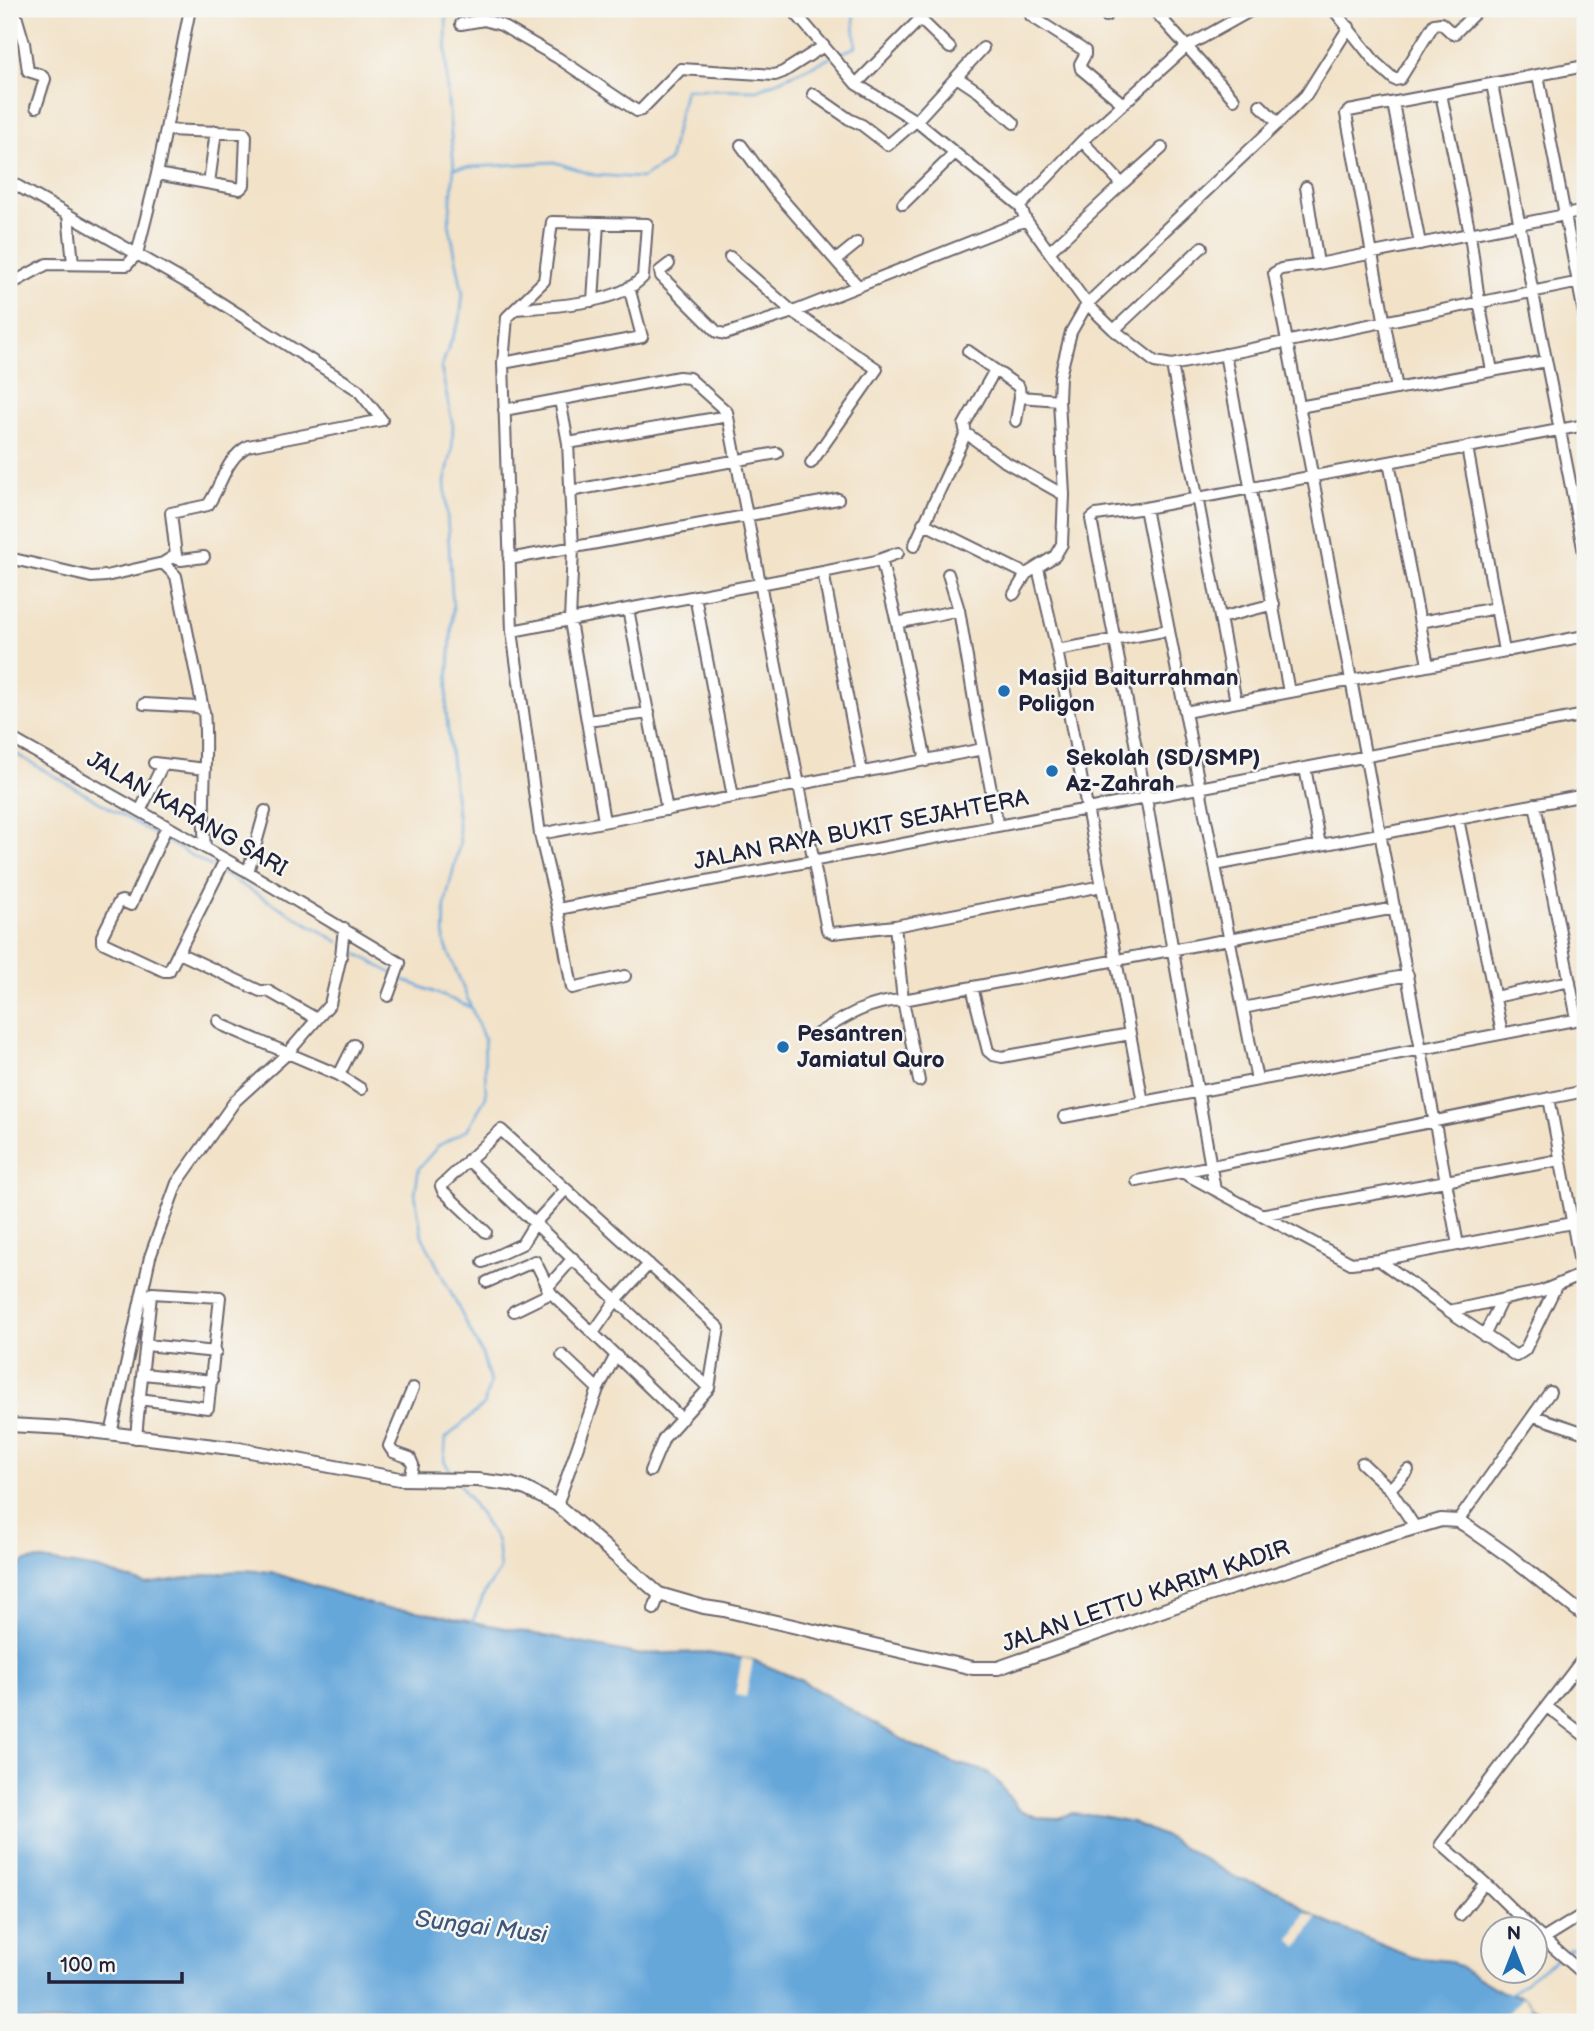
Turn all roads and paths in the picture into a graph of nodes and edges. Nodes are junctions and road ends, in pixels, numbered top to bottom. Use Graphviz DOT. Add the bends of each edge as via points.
graph roads {
  1 [pos="13,9"];
  2 [pos="190,9"];
  3 [pos="792,9"];
  4 [pos="1153,9"];
  5 [pos="1254,9"];
  6 [pos="1333,9"];
  7 [pos="1479,9"];
  8 [pos="1031,16"];
  9 [pos="461,24"];
  10 [pos="1349,27"];
  11 [pos="950,47"];
  12 [pos="1186,47"];
  13 [pos="984,48"];
  14 [pos="826,49"];
  15 [pos="1585,66"];
  16 [pos="1538,75"];
  17 [pos="958,78"];
  18 [pos="856,84"];
  19 [pos="1492,84"];
  20 [pos="813,94"];
  21 [pos="1441,94"];
  22 [pos="1234,99"];
  23 [pos="1122,103"];
  24 [pos="1393,103"];
  25 [pos="1259,105"];
  26 [pos="36,107"];
  27 [pos="916,121"];
  28 [pos="1014,123"];
  29 [pos="1278,123"];
  30 [pos="166,130"];
  31 [pos="216,131"];
  32 [pos="1082,141"];
  33 [pos="741,145"];
  34 [pos="1162,148"];
  35 [pos="955,153"];
  36 [pos="157,174"];
  37 [pos="9,181"];
  38 [pos="209,183"];
  39 [pos="1122,184"];
  40 [pos="1306,187"];
  41 [pos="904,204"];
  42 [pos="1020,206"];
  43 [pos="1585,211"];
  44 [pos="68,215"];
  45 [pos="1566,215"];
  46 [pos="1026,219"];
  47 [pos="598,223"];
  48 [pos="1519,225"];
  49 [pos="1470,234"];
  50 [pos="857,243"];
  51 [pos="1420,244"];
  52 [pos="1202,247"];
  53 [pos="1050,251"];
  54 [pos="1373,253"];
  55 [pos="137,254"];
  56 [pos="730,257"];
  57 [pos="836,260"];
  58 [pos="73,263"];
  59 [pos="669,264"];
  60 [pos="1318,264"];
  61 [pos="1582,281"];
  62 [pos="9,285"];
  63 [pos="858,286"];
  64 [pos="629,287"];
  65 [pos="1532,290"];
  66 [pos="593,301"];
  67 [pos="1479,301"];
  68 [pos="1087,304"];
  69 [pos="516,309"];
  70 [pos="793,312"];
  71 [pos="1585,319"];
  72 [pos="1385,321"];
  73 [pos="1114,330"];
  74 [pos="1287,342"];
  75 [pos="968,351"];
  76 [pos="1225,354"];
  77 [pos="1546,361"];
  78 [pos="503,363"];
  79 [pos="1172,365"];
  80 [pos="995,370"];
  81 [pos="1492,371"];
  82 [pos="1397,389"];
  83 [pos="1020,397"];
  84 [pos="559,400"];
  85 [pos="1059,400"];
  86 [pos="1299,407"];
  87 [pos="504,410"];
  88 [pos="729,416"];
  89 [pos="1016,421"];
  90 [pos="1585,425"];
  91 [pos="1560,430"];
  92 [pos="966,433"];
  93 [pos="568,443"];
  94 [pos="1467,447"];
  95 [pos="777,453"];
  96 [pos="737,461"];
  97 [pos="1389,462"];
  98 [pos="811,463"];
  99 [pos="1312,477"];
  100 [pos="1251,488"];
  101 [pos="570,491"];
  102 [pos="1064,495"];
  103 [pos="1198,498"];
  104 [pos="838,499"];
  105 [pos="1145,508"];
  106 [pos="748,517"];
  107 [pos="923,523"];
  108 [pos="914,546"];
  109 [pos="573,548"];
  110 [pos="898,553"];
  111 [pos="204,557"];
  112 [pos="9,558"];
  113 [pos="174,558"];
  114 [pos="1585,558"];
  115 [pos="509,559"];
  116 [pos="881,559"];
  117 [pos="163,563"];
  118 [pos="1038,568"];
  119 [pos="823,572"];
  120 [pos="948,574"];
  121 [pos="1026,574"];
  122 [pos="760,584"];
  123 [pos="1014,594"];
  124 [pos="695,596"];
  125 [pos="1274,604"];
  126 [pos="1496,608"];
  127 [pos="628,609"];
  128 [pos="959,610"];
  129 [pos="1220,618"];
  130 [pos="570,621"];
  131 [pos="1420,622"];
  132 [pos="897,623"];
  133 [pos="1169,630"];
  134 [pos="512,631"];
  135 [pos="1585,636"];
  136 [pos="1115,641"];
  137 [pos="1057,650"];
  138 [pos="1504,651"];
  139 [pos="1428,665"];
  140 [pos="1352,680"];
  141 [pos="1289,692"];
  142 [pos="1236,702"];
  143 [pos="144,704"];
  144 [pos="203,709"];
  145 [pos="1185,712"];
  146 [pos="649,713"];
  147 [pos="1585,715"];
  148 [pos="587,721"];
  149 [pos="9,737"];
  150 [pos="983,749"];
  151 [pos="1367,756"];
  152 [pos="926,761"];
  153 [pos="1305,768"];
  154 [pos="205,769"];
  155 [pos="862,773"];
  156 [pos="799,785"];
  157 [pos="1199,788"];
  158 [pos="1585,795"];
  159 [pos="733,797"];
  160 [pos="1146,798"];
  161 [pos="1535,804"];
  162 [pos="1088,809"];
  163 [pos="265,810"];
  164 [pos="667,810"];
  165 [pos="140,811"];
  166 [pos="1458,819"];
  167 [pos="604,821"];
  168 [pos="998,825"];
  169 [pos="166,829"];
  170 [pos="540,834"];
  171 [pos="1381,834"];
  172 [pos="1320,845"];
  173 [pos="205,848"];
  174 [pos="813,860"];
  175 [pos="223,862"];
  176 [pos="1215,865"];
  177 [pos="248,872"];
  178 [pos="1102,886"];
  179 [pos="1395,908"];
  180 [pos="558,909"];
  181 [pos="895,926"];
  182 [pos="344,932"];
  183 [pos="1229,939"];
  184 [pos="1172,949"];
  185 [pos="178,953"];
  186 [pos="1116,959"];
  187 [pos="1408,975"];
  188 [pos="625,976"];
  189 [pos="1570,981"];
  190 [pos="972,987"];
  191 [pos="388,996"];
  192 [pos="1495,997"];
  193 [pos="903,1000"];
  194 [pos="1243,1007"];
  195 [pos="1581,1018"];
  196 [pos="317,1019"];
  197 [pos="218,1021"];
  198 [pos="1503,1033"];
  199 [pos="1130,1034"];
  200 [pos="814,1036"];
  201 [pos="354,1045"];
  202 [pos="1422,1049"];
  203 [pos="286,1054"];
  204 [pos="339,1075"];
  205 [pos="1257,1080"];
  206 [pos="919,1081"];
  207 [pos="362,1089"];
  208 [pos="1197,1091"];
  209 [pos="1585,1091"];
  210 [pos="1549,1098"];
  211 [pos="1143,1102"];
  212 [pos="1064,1117"];
  213 [pos="1435,1121"];
  214 [pos="468,1160"];
  215 [pos="1560,1160"];
  216 [pos="1210,1166"];
  217 [pos="1182,1172"];
  218 [pos="1136,1181"];
  219 [pos="1447,1181"];
  220 [pos="566,1189"];
  221 [pos="1215,1190"];
  222 [pos="1260,1214"];
  223 [pos="536,1223"];
  224 [pos="1572,1223"];
  225 [pos="486,1232"];
  226 [pos="1458,1245"];
  227 [pos="573,1258"];
  228 [pos="1379,1260"];
  229 [pos="482,1262"];
  230 [pos="649,1264"];
  231 [pos="1584,1273"];
  232 [pos="487,1282"];
  233 [pos="1556,1286"];
  234 [pos="549,1290"];
  235 [pos="617,1299"];
  236 [pos="1501,1301"];
  237 [pos="514,1311"];
  238 [pos="1449,1311"];
  239 [pos="593,1333"];
  240 [pos="1484,1336"];
  241 [pos="146,1345"];
  242 [pos="216,1352"];
  243 [pos="562,1355"];
  244 [pos="616,1355"];
  245 [pos="143,1374"];
  246 [pos="212,1381"];
  247 [pos="413,1388"];
  248 [pos="709,1388"];
  249 [pos="598,1389"];
  250 [pos="1550,1392"];
  251 [pos="139,1399"];
  252 [pos="1534,1416"];
  253 [pos="682,1419"];
  254 [pos="9,1425"];
  255 [pos="1585,1433"];
  256 [pos="111,1434"];
  257 [pos="136,1437"];
  258 [pos="1362,1463"];
  259 [pos="1408,1470"];
  260 [pos="650,1471"];
  261 [pos="410,1480"];
  262 [pos="1390,1489"];
  263 [pos="557,1505"];
  264 [pos="1458,1521"];
  265 [pos="1415,1527"];
  266 [pos="659,1594"];
  267 [pos="654,1609"];
  268 [pos="1585,1616"];
  269 [pos="1585,1656"];
  270 [pos="1547,1707"];
  271 [pos="1585,1736"];
  272 [pos="1485,1882"];
  273 [pos="1585,1913"];
  274 [pos="1460,1915"];
  275 [pos="1520,1916"];
  276 [pos="1548,1928"];
  277 [pos="1548,1943"];
  278 [pos="1585,1975"];
  1 -- 26 [label="street" via="28,72 45,79"];
  2 -- 30 [label="street"];
  3 -- 14 [label="street"];
  4 -- 12 [label="street"];
  5 -- 12 [label="street"];
  6 -- 10 [label="street"];
  7 -- 10 [label="street" via="1455,33 1441,23 1434,24 1398,80 1376,63"];
  8 -- 23 [label="street" via="1085,51 1081,69"];
  9 -- 14 [label="street" via="484,20 501,25 637,111 681,69 775,75"];
  10 -- 29 [label="street" via="1306,95"];
  11 -- 18 [label="street" via="920,19"];
  12 -- 22 [label="street"];
  12 -- 23 [label="street"];
  13 -- 17 [label="street"];
  14 -- 18 [label="street"];
  15 -- 16 [label="street"];
  16 -- 19 [label="street"];
  16 -- 45 [label="street"];
  17 -- 27 [label="street"];
  17 -- 28 [label="street"];
  18 -- 27 [label="street"];
  19 -- 21 [label="street"];
  19 -- 48 [label="street"];
  20 -- 27 [label="street" via="888,145"];
  21 -- 24 [label="street"];
  21 -- 49 [label="street"];
  23 -- 32 [label="street"];
  24 -- 51 [label="street"];
  24 -- 54 [label="street" via="1349,111 1345,116"];
  25 -- 29 [label="street"];
  27 -- 35 [label="street"];
  29 -- 68 [label="street"];
  30 -- 31 [label="street"];
  30 -- 36 [label="street"];
  31 -- 38 [label="street"];
  31 -- 38 [label="street" via="246,136 244,185 240,189"];
  32 -- 39 [label="street"];
  32 -- 42 [label="street"];
  33 -- 57 [label="street"];
  34 -- 39 [label="street"];
  35 -- 41 [label="street"];
  35 -- 42 [label="street"];
  36 -- 38 [label="street"];
  36 -- 55 [label="street"];
  37 -- 44 [label="street"];
  39 -- 53 [label="street"];
  40 -- 60 [label="street"];
  42 -- 46 [label="street"];
  43 -- 45 [label="street"];
  44 -- 55 [label="street"];
  44 -- 58 [label="street"];
  45 -- 48 [label="street"];
  45 -- 61 [label="street"];
  46 -- 53 [label="street"];
  46 -- 63 [label="street"];
  47 -- 64 [label="street" via="647,224 643,277"];
  47 -- 66 [label="street"];
  47 -- 69 [label="street" via="552,222 544,281"];
  48 -- 49 [label="street"];
  48 -- 65 [label="street"];
  49 -- 51 [label="street"];
  49 -- 67 [label="street"];
  50 -- 57 [label="street"];
  51 -- 54 [label="street"];
  52 -- 73 [label="street"];
  53 -- 68 [label="street"];
  54 -- 60 [label="street"];
  54 -- 72 [label="street"];
  55 -- 58 [label="street" via="127,265"];
  55 -- 113 [label="street" via="358,390 382,421 247,446 230,460 206,506 171,513"];
  56 -- 70 [label="street"];
  57 -- 63 [label="street"];
  58 -- 62 [label="street" via="47,264"];
  59 -- 70 [label="street" via="660,271 661,276 721,334"];
  60 -- 74 [label="street" via="1275,271"];
  61 -- 65 [label="street"];
  61 -- 71 [label="street"];
  63 -- 70 [label="street"];
  64 -- 66 [label="street"];
  64 -- 78 [label="street" via="642,337"];
  65 -- 67 [label="street"];
  65 -- 77 [label="street"];
  66 -- 69 [label="street"];
  67 -- 72 [label="street"];
  67 -- 81 [label="street"];
  68 -- 73 [label="street"];
  68 -- 85 [label="street" via="1064,354"];
  69 -- 78 [label="street" via="505,324"];
  70 -- 98 [label="street" via="877,369"];
  72 -- 74 [label="street"];
  72 -- 82 [label="street"];
  73 -- 79 [label="street" via="1156,362"];
  74 -- 76 [label="street"];
  74 -- 86 [label="street"];
  75 -- 80 [label="street"];
  76 -- 79 [label="street"];
  76 -- 100 [label="street"];
  77 -- 81 [label="street"];
  77 -- 91 [label="street"];
  78 -- 87 [label="street"];
  79 -- 103 [label="street"];
  80 -- 83 [label="street" via="1016,384"];
  80 -- 92 [label="street" via="964,425"];
  81 -- 82 [label="street"];
  82 -- 86 [label="street"];
  83 -- 85 [label="street"];
  83 -- 89 [label="street"];
  84 -- 87 [label="street"];
  84 -- 88 [label="street" via="679,377 689,378"];
  84 -- 93 [label="street"];
  85 -- 102 [label="street"];
  86 -- 99 [label="street"];
  87 -- 115 [label="street"];
  88 -- 93 [label="street"];
  88 -- 96 [label="street"];
  90 -- 91 [label="street"];
  91 -- 94 [label="street"];
  91 -- 114 [label="street"];
  92 -- 102 [label="street" via="1002,460"];
  92 -- 107 [label="street"];
  93 -- 101 [label="street"];
  94 -- 97 [label="street"];
  94 -- 126 [label="street"];
  95 -- 96 [label="street"];
  96 -- 101 [label="street"];
  96 -- 106 [label="street"];
  97 -- 99 [label="street"];
  97 -- 131 [label="street"];
  99 -- 100 [label="street"];
  99 -- 140 [label="street"];
  100 -- 103 [label="street"];
  100 -- 125 [label="street"];
  101 -- 109 [label="street"];
  102 -- 118 [label="street" via="1062,544 1055,556"];
  103 -- 105 [label="street"];
  103 -- 129 [label="street"];
  104 -- 106 [label="street"];
  105 -- 133 [label="street"];
  105 -- 136 [label="street" via="1091,519"];
  106 -- 109 [label="street"];
  106 -- 122 [label="street"];
  107 -- 108 [label="street"];
  107 -- 121 [label="street"];
  109 -- 115 [label="street"];
  109 -- 130 [label="street"];
  110 -- 116 [label="street"];
  111 -- 113 [label="street"];
  112 -- 117 [label="street" via="91,577"];
  113 -- 117 [label="street"];
  115 -- 134 [label="street"];
  116 -- 119 [label="street"];
  116 -- 132 [label="street"];
  117 -- 144 [label="street" via="176,576"];
  118 -- 121 [label="street"];
  118 -- 137 [label="street"];
  119 -- 122 [label="street"];
  119 -- 155 [label="street"];
  120 -- 128 [label="street"];
  121 -- 123 [label="street"];
  122 -- 124 [label="street"];
  122 -- 156 [label="street"];
  124 -- 127 [label="street"];
  124 -- 159 [label="street"];
  125 -- 129 [label="street"];
  125 -- 141 [label="street"];
  126 -- 131 [label="street"];
  126 -- 138 [label="street"];
  127 -- 130 [label="street"];
  127 -- 146 [label="street"];
  128 -- 132 [label="street"];
  128 -- 150 [label="street"];
  129 -- 142 [label="street"];
  130 -- 134 [label="street"];
  130 -- 148 [label="street"];
  131 -- 139 [label="street"];
  132 -- 152 [label="street"];
  133 -- 136 [label="street"];
  133 -- 145 [label="street"];
  134 -- 170 [label="street"];
  135 -- 138 [label="street"];
  136 -- 137 [label="street"];
  136 -- 160 [label="street"];
  137 -- 162 [label="street"];
  138 -- 139 [label="street"];
  139 -- 140 [label="street"];
  140 -- 141 [label="street"];
  140 -- 151 [label="street"];
  141 -- 142 [label="street"];
  142 -- 145 [label="street"];
  143 -- 144 [label="street"];
  144 -- 154 [label="street"];
  145 -- 157 [label="street"];
  146 -- 148 [label="street"];
  146 -- 164 [label="street"];
  147 -- 151 [label="street, JALAN RAYA BUKIT SEJAHTERA"];
  148 -- 167 [label="street"];
  149 -- 165 [label="street, JALAN KARANG SARI"];
  150 -- 152 [label="street"];
  150 -- 168 [label="street"];
  151 -- 153 [label="street, JALAN RAYA BUKIT SEJAHTERA"];
  151 -- 171 [label="street"];
  152 -- 155 [label="street"];
  153 -- 157 [label="street, JALAN RAYA BUKIT SEJAHTERA"];
  153 -- 172 [label="street"];
  154 -- 165 [label="street" via="158,763"];
  154 -- 173 [label="street"];
  155 -- 156 [label="street"];
  156 -- 159 [label="street"];
  156 -- 174 [label="street"];
  157 -- 160 [label="street, JALAN RAYA BUKIT SEJAHTERA"];
  157 -- 176 [label="street"];
  158 -- 161 [label="street"];
  159 -- 164 [label="street"];
  160 -- 162 [label="street, JALAN RAYA BUKIT SEJAHTERA"];
  160 -- 184 [label="street"];
  161 -- 166 [label="street"];
  161 -- 189 [label="street"];
  162 -- 168 [label="street, JALAN RAYA BUKIT SEJAHTERA"];
  162 -- 178 [label="street"];
  163 -- 177 [label="street"];
  164 -- 167 [label="street"];
  165 -- 169 [label="street, JALAN KARANG SARI"];
  166 -- 171 [label="street"];
  166 -- 192 [label="street"];
  167 -- 170 [label="street"];
  168 -- 174 [label="street, JALAN RAYA BUKIT SEJAHTERA"];
  169 -- 173 [label="street, JALAN KARANG SARI"];
  169 -- 185 [label="street" via="131,905 120,901 101,940 167,972"];
  170 -- 180 [label="street"];
  171 -- 172 [label="street"];
  171 -- 179 [label="street"];
  172 -- 176 [label="street"];
  173 -- 175 [label="street, JALAN KARANG SARI"];
  174 -- 180 [label="street, JALAN RAYA BUKIT SEJAHTERA"];
  174 -- 181 [label="street" via="827,930"];
  175 -- 177 [label="street, JALAN KARANG SARI"];
  175 -- 185 [label="street"];
  176 -- 183 [label="street"];
  177 -- 182 [label="street, JALAN KARANG SARI"];
  178 -- 181 [label="street"];
  178 -- 186 [label="street"];
  179 -- 183 [label="street"];
  179 -- 187 [label="street"];
  180 -- 188 [label="street" via="572,988"];
  181 -- 193 [label="street"];
  182 -- 191 [label="street, JALAN KARANG SARI" via="400,963"];
  182 -- 196 [label="street" via="332,1001"];
  183 -- 184 [label="street"];
  183 -- 194 [label="street"];
  184 -- 186 [label="street"];
  184 -- 208 [label="street"];
  185 -- 196 [label="street" via="268,991"];
  186 -- 190 [label="street"];
  186 -- 199 [label="street"];
  187 -- 194 [label="street"];
  187 -- 202 [label="street"];
  189 -- 192 [label="street"];
  189 -- 195 [label="street"];
  190 -- 193 [label="street"];
  190 -- 199 [label="street" via="988,1051 993,1055"];
  192 -- 198 [label="street"];
  193 -- 200 [label="street" via="869,1004"];
  193 -- 206 [label="street"];
  194 -- 205 [label="street"];
  195 -- 198 [label="street"];
  196 -- 203 [label="street"];
  197 -- 203 [label="street"];
  198 -- 202 [label="street"];
  199 -- 211 [label="street"];
  201 -- 204 [label="street"];
  202 -- 205 [label="street"];
  202 -- 213 [label="street"];
  203 -- 204 [label="street"];
  203 -- 256 [label="street" via="235,1101 177,1183 150,1256"];
  204 -- 207 [label="street"];
  205 -- 208 [label="street"];
  208 -- 211 [label="street"];
  208 -- 216 [label="street"];
  209 -- 210 [label="street"];
  210 -- 213 [label="street"];
  210 -- 215 [label="street"];
  211 -- 212 [label="street"];
  213 -- 216 [label="street"];
  213 -- 219 [label="street"];
  214 -- 220 [label="street" via="501,1130"];
  214 -- 223 [label="street"];
  214 -- 225 [label="street" via="442,1189"];
  215 -- 219 [label="street"];
  215 -- 224 [label="street"];
  216 -- 217 [label="street"];
  216 -- 221 [label="street"];
  217 -- 218 [label="street"];
  217 -- 221 [label="street"];
  219 -- 222 [label="street"];
  219 -- 226 [label="street"];
  220 -- 223 [label="street"];
  220 -- 230 [label="street"];
  221 -- 222 [label="street"];
  222 -- 228 [label="street" via="1347,1262"];
  223 -- 227 [label="street"];
  223 -- 229 [label="street" via="522,1244"];
  224 -- 226 [label="street"];
  224 -- 231 [label="street"];
  226 -- 228 [label="street"];
  227 -- 234 [label="street"];
  227 -- 235 [label="street"];
  228 -- 238 [label="street"];
  230 -- 235 [label="street"];
  230 -- 248 [label="street" via="719,1329"];
  231 -- 233 [label="street"];
  232 -- 234 [label="street" via="534,1261"];
  233 -- 236 [label="street"];
  233 -- 240 [label="street" via="1523,1353 1512,1355"];
  234 -- 237 [label="street"];
  234 -- 239 [label="street"];
  235 -- 239 [label="street"];
  235 -- 248 [label="street"];
  236 -- 238 [label="street"];
  236 -- 240 [label="street"];
  238 -- 240 [label="street"];
  239 -- 244 [label="street"];
  241 -- 242 [label="street"];
  241 -- 242 [label="street" via="153,1292 219,1297"];
  241 -- 245 [label="street"];
  242 -- 246 [label="street"];
  243 -- 249 [label="street"];
  244 -- 249 [label="street"];
  244 -- 253 [label="street"];
  245 -- 246 [label="street"];
  245 -- 251 [label="street"];
  246 -- 251 [label="street" via="206,1409"];
  247 -- 261 [label="street" via="389,1446 410,1458"];
  248 -- 253 [label="street"];
  249 -- 263 [label="street"];
  250 -- 252 [label="street"];
  251 -- 257 [label="street"];
  252 -- 255 [label="street"];
  252 -- 264 [label="street"];
  253 -- 260 [label="street" via="660,1444"];
  254 -- 256 [label="street, JALAN LETTU KARIM KADIR"];
  256 -- 257 [label="street, JALAN LETTU KARIM KADIR"];
  257 -- 261 [label="street, JALAN LETTU KARIM KADIR" via="249,1451"];
  258 -- 262 [label="street"];
  259 -- 262 [label="street"];
  261 -- 263 [label="street, JALAN LETTU KARIM KADIR" via="477,1480 526,1489"];
  262 -- 265 [label="street"];
  263 -- 266 [label="street, JALAN LETTU KARIM KADIR"];
  264 -- 265 [label="street, JALAN LETTU KARIM KADIR"];
  264 -- 268 [label="street"];
  265 -- 266 [label="street, JALAN LETTU KARIM KADIR" via="991,1669 704,1608"];
  266 -- 267 [label="street"];
  269 -- 270 [label="street"];
  270 -- 271 [label="street"];
  270 -- 272 [label="street" via="1441,1844"];
  272 -- 274 [label="street"];
  272 -- 275 [label="street"];
  273 -- 276 [label="street"];
  277 -- 278 [label="street"];
}
